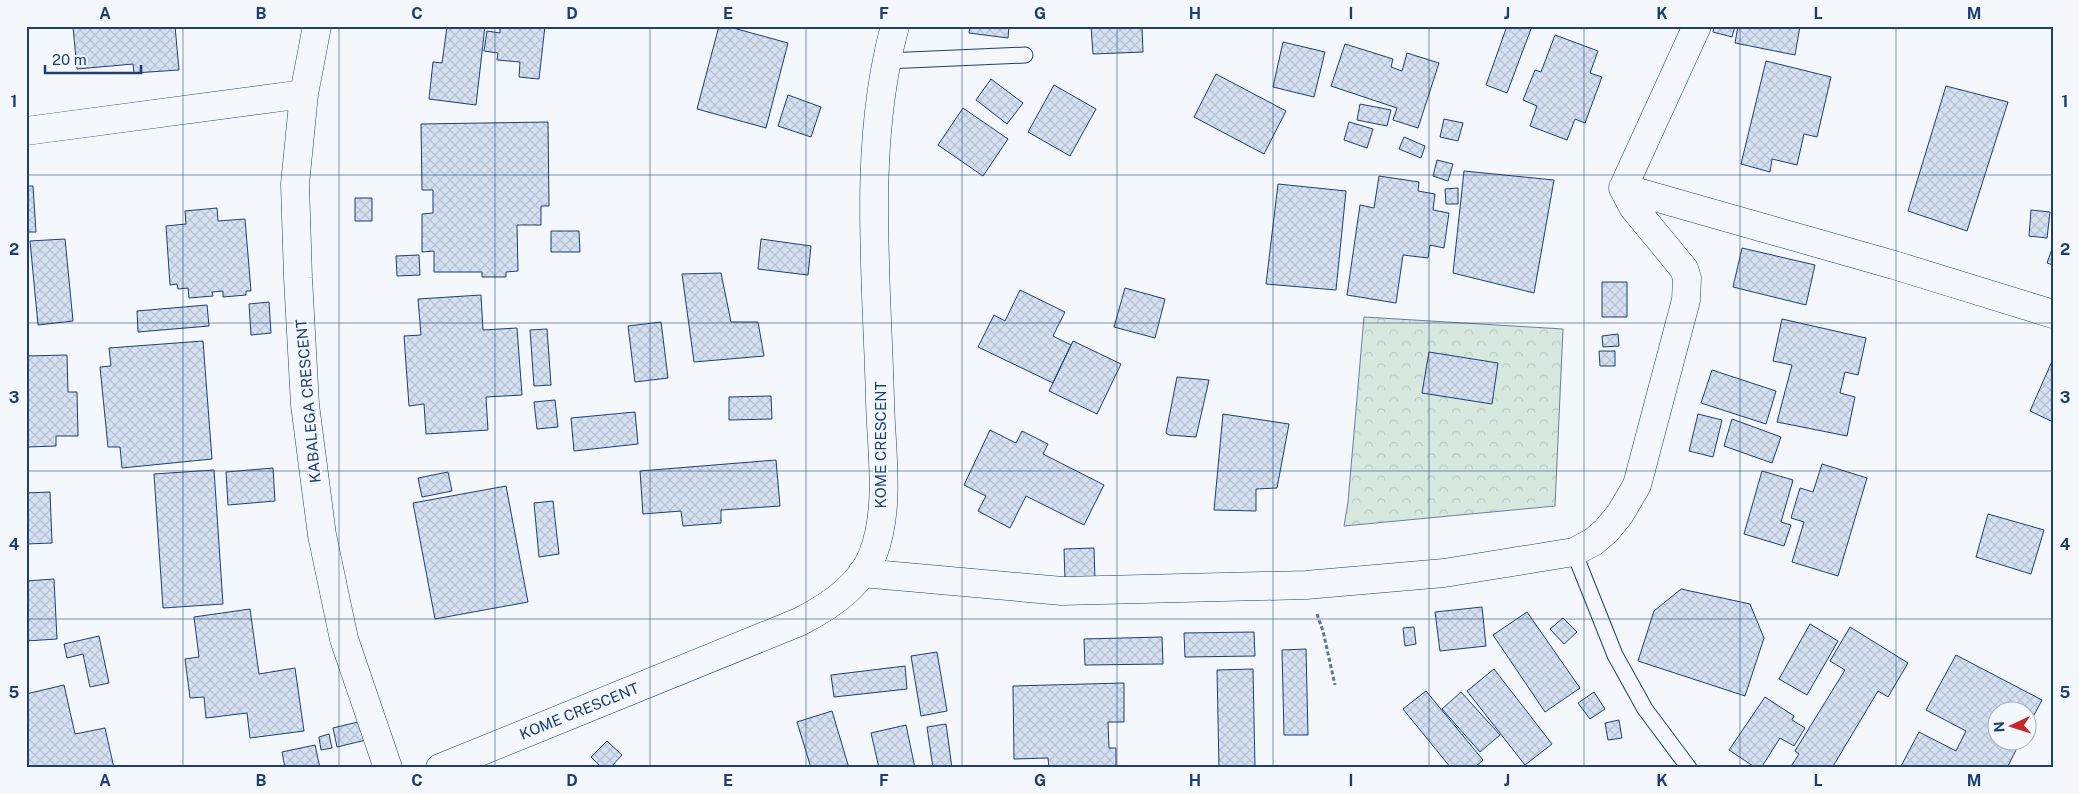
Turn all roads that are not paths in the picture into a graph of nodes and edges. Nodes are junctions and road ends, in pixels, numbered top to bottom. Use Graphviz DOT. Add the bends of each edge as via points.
graph roads {
  1 [pos="317,26"];
  2 [pos="895,26"];
  3 [pos="1697,26"];
  4 [pos="1025,55"];
  5 [pos="886,61"];
  6 [pos="304,94"];
  7 [pos="26,131"];
  8 [pos="1623,188"];
  9 [pos="2053,314"];
  10 [pos="1574,552"];
  11 [pos="862,573"];
  12 [pos="388,768"];
  13 [pos="440,768"];
  14 [pos="1689,768"];
  1 -- 6 [label="street, KABALEGA CRESCENT"];
  2 -- 5 [label="street, KOME CRESCENT"];
  3 -- 8 [label="street"];
  4 -- 5 [label="lane"];
  5 -- 11 [label="street, KOME CRESCENT" via="877,147 875,212 882,501 873,555"];
  6 -- 7 [label="street"];
  6 -- 12 [label="street, KABALEGA CRESCENT" via="295,184 306,414 322,535 344,639"];
  8 -- 9 [label="street" via="1894,264"];
  8 -- 10 [label="street" via="1636,211 1678,259 1684,270 1687,289 1637,485 1606,531"];
  10 -- 11 [label="street" via="1444,572 1306,585 1062,591"];
  10 -- 14 [label="lane" via="1615,655 1645,709"];
  11 -- 13 [label="street, KOME CRESCENT" via="827,608 799,622"];
}
